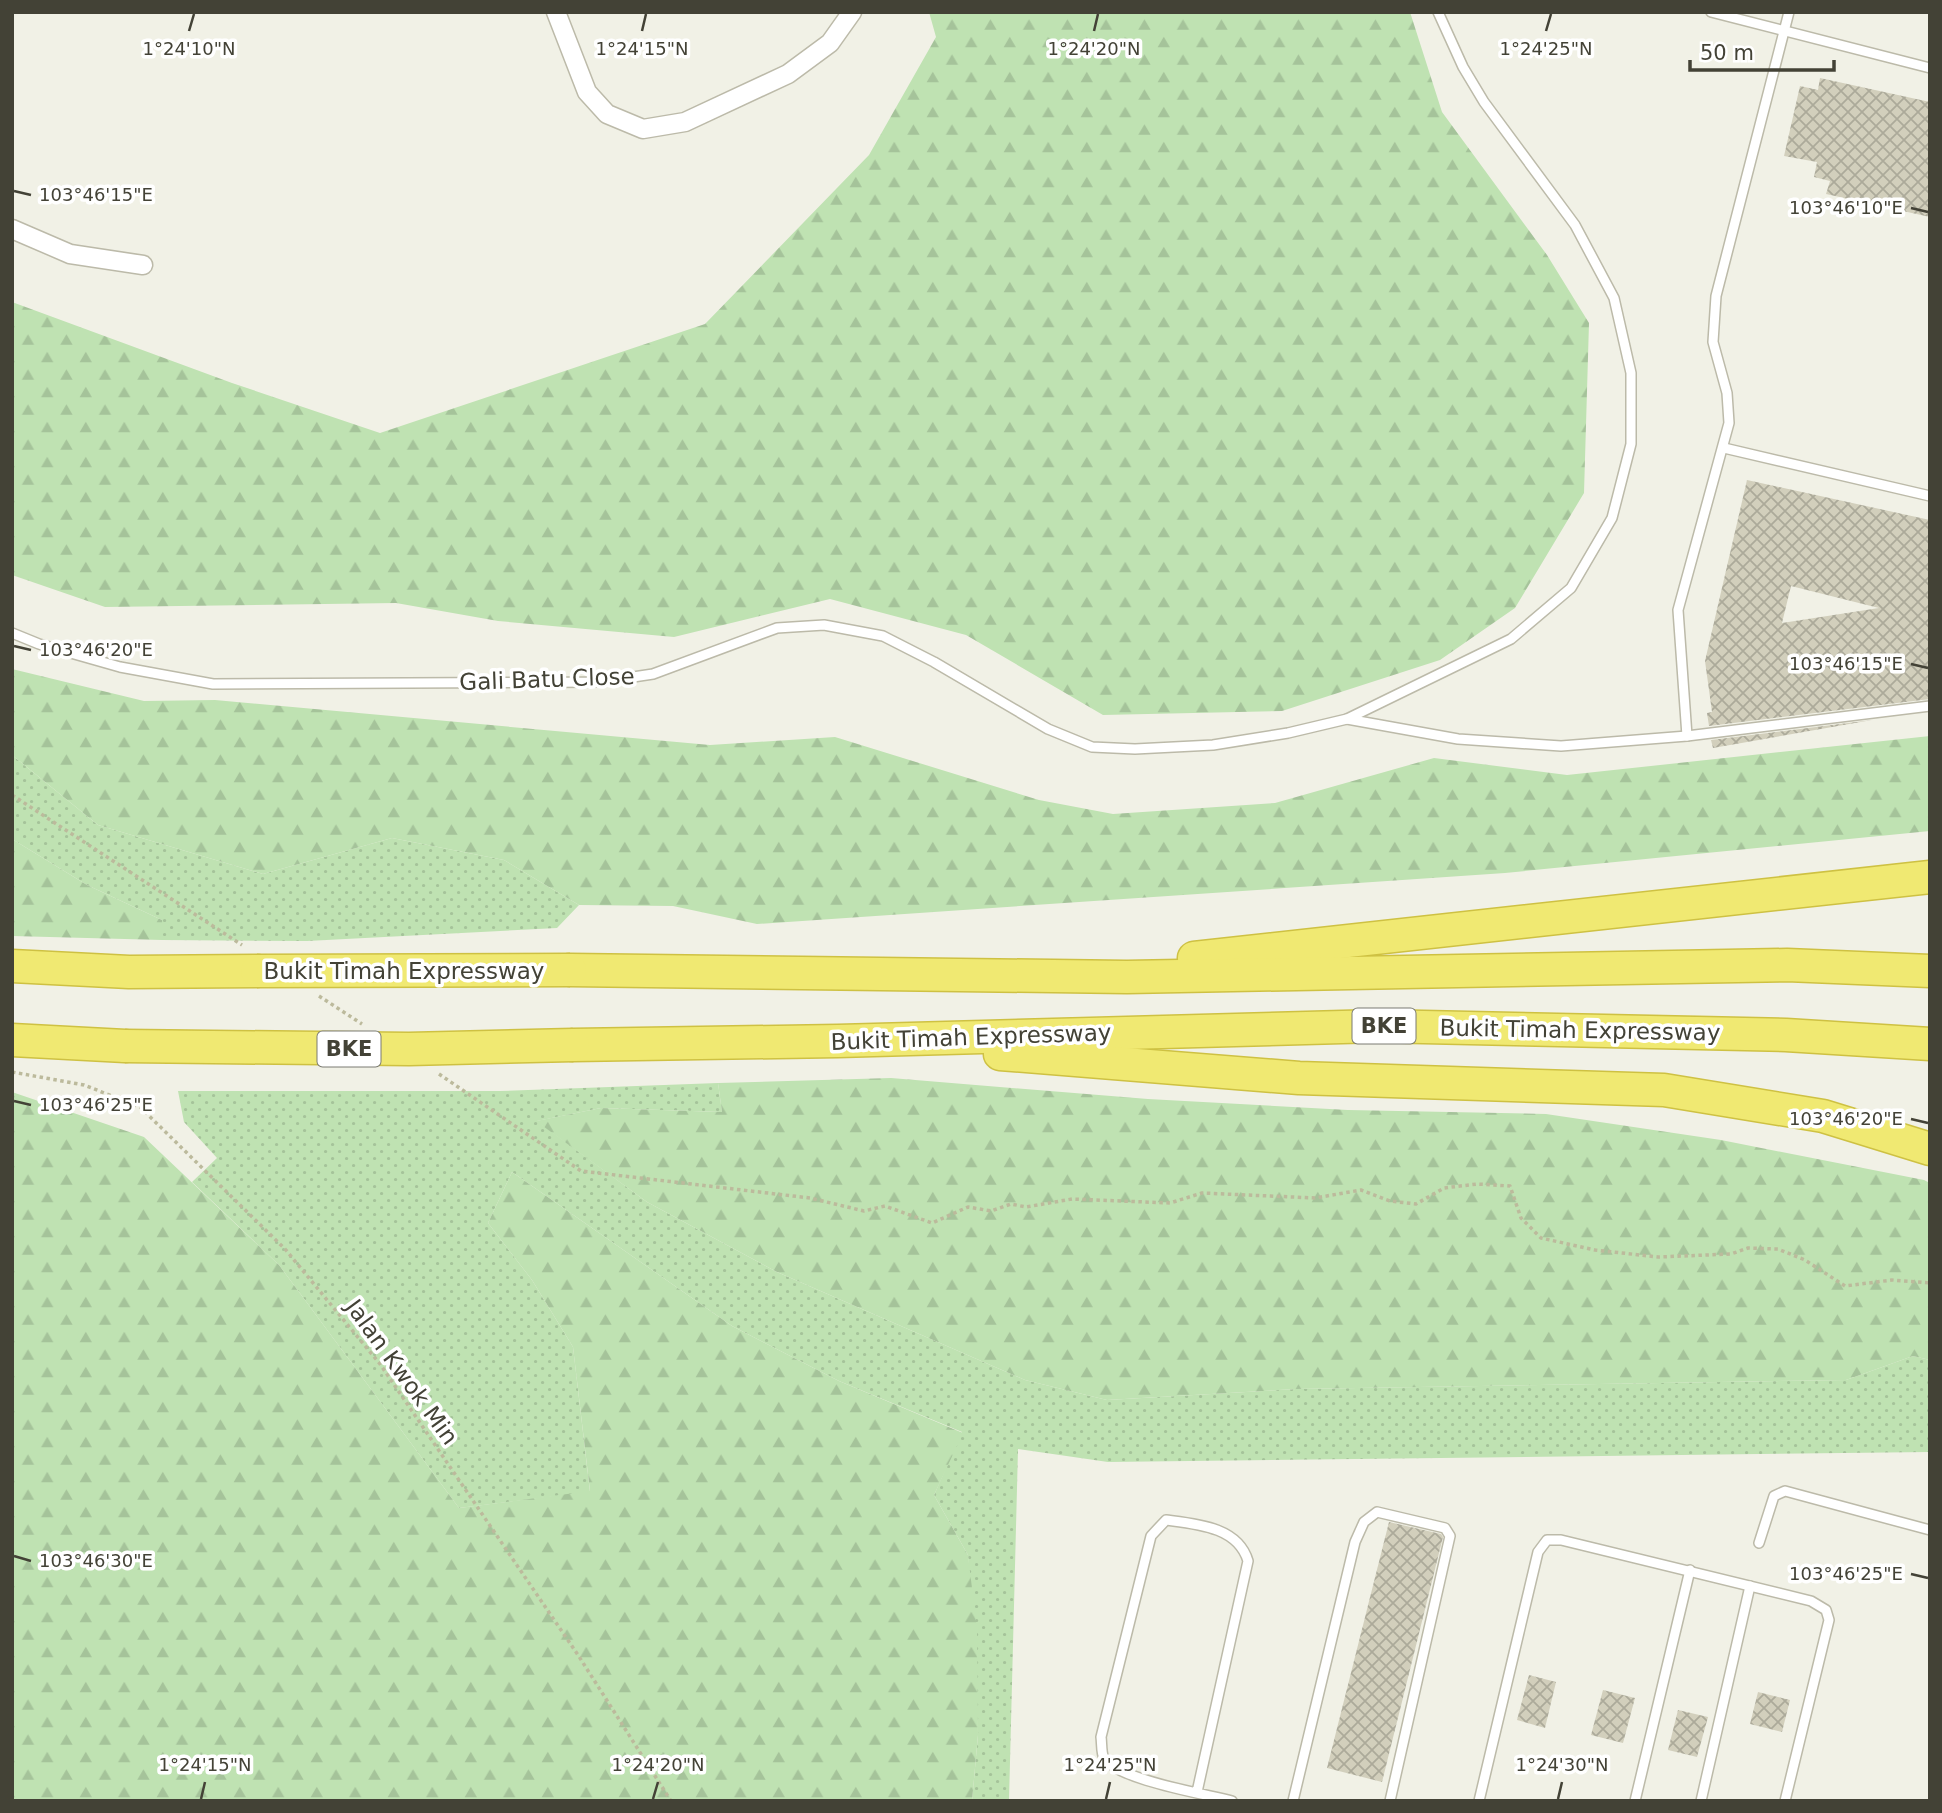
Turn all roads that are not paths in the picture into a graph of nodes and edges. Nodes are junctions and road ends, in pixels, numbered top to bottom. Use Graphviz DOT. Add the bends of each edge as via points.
graph roads {
  1 [pos="556,12"];
  2 [pos="852,12"];
  3 [pos="1438,12"];
  4 [pos="1711,12"];
  5 [pos="1790,12"];
  6 [pos="1785,32"];
  7 [pos="1930,68"];
  8 [pos="12,229"];
  9 [pos="143,265"];
  10 [pos="1724,448"];
  11 [pos="1930,496"];
  12 [pos="12,633"];
  13 [pos="1930,706"];
  14 [pos="1347,719"];
  15 [pos="1687,736"];
  16 [pos="1930,877"];
  17 [pos="12,966"];
  18 [pos="1930,971"];
  19 [pos="1127,977"];
  20 [pos="12,1040"];
  21 [pos="838,1041"];
  22 [pos="1930,1044"];
  23 [pos="1930,1149"];
  24 [pos="1930,1530"];
  25 [pos="1759,1543"];
  26 [pos="1690,1570"];
  27 [pos="1750,1586"];
  28 [pos="1197,1792"];
  29 [pos="1232,1801"];
  30 [pos="1293,1801"];
  31 [pos="1390,1801"];
  32 [pos="1479,1801"];
  33 [pos="1635,1801"];
  34 [pos="1701,1801"];
  35 [pos="1785,1801"];
  1 -- 2 [label="street" via="587,92 607,114 643,129 685,122 788,74 830,43"];
  3 -- 14 [label="lane" via="1463,68 1575,225 1614,298 1631,373 1631,444 1612,519 1571,588 1511,639"];
  4 -- 6 [label="lane"];
  5 -- 6 [label="lane"];
  6 -- 7 [label="lane"];
  6 -- 10 [label="lane" via="1716,296 1713,342 1730,409"];
  8 -- 9 [label="street" via="70,254"];
  10 -- 11 [label="lane"];
  10 -- 15 [label="lane" via="1678,610"];
  12 -- 14 [label="lane, Gali Batu Close" via="120,667 213,684 600,682 653,674 777,628 824,625 883,636 1048,729 1092,747 1135,750 1213,745"];
  13 -- 15 [label="lane"];
  14 -- 15 [label="lane" via="1507,744 1561,746"];
  16 -- 19 [label="highway" via="1164,961 1144,965"];
  17 -- 19 [label="highway, Bukit Timah Expressway, bridge" via="129,972 570,970"];
  18 -- 19 [label="highway, Bukit Timah Expressway" via="1787,965"];
  20 -- 21 [label="highway, Bukit Timah Expressway / BKE, bridge" via="270,1048"];
  21 -- 22 [label="highway, Bukit Timah Expressway / BKE" via="1378,1026 1786,1035"];
  21 -- 23 [label="highway" via="1299,1079 1664,1090 1823,1116"];
  24 -- 25 [label="lane" via="1785,1491 1774,1496"];
  26 -- 27 [label="lane"];
  26 -- 32 [label="lane" via="1547,1539 1538,1552"];
  26 -- 33 [label="lane"];
  27 -- 34 [label="lane"];
  27 -- 35 [label="lane" via="1811,1601 1826,1610 1829,1620"];
  28 -- 28 [label="lane" via="1117,1770 1103,1757 1101,1737 1151,1536 1166,1520 1232,1535 1244,1546 1248,1560"];
  28 -- 29 [label="lane"];
  30 -- 31 [label="lane" via="1355,1542 1364,1522 1377,1512 1445,1528 1450,1536"];
}
